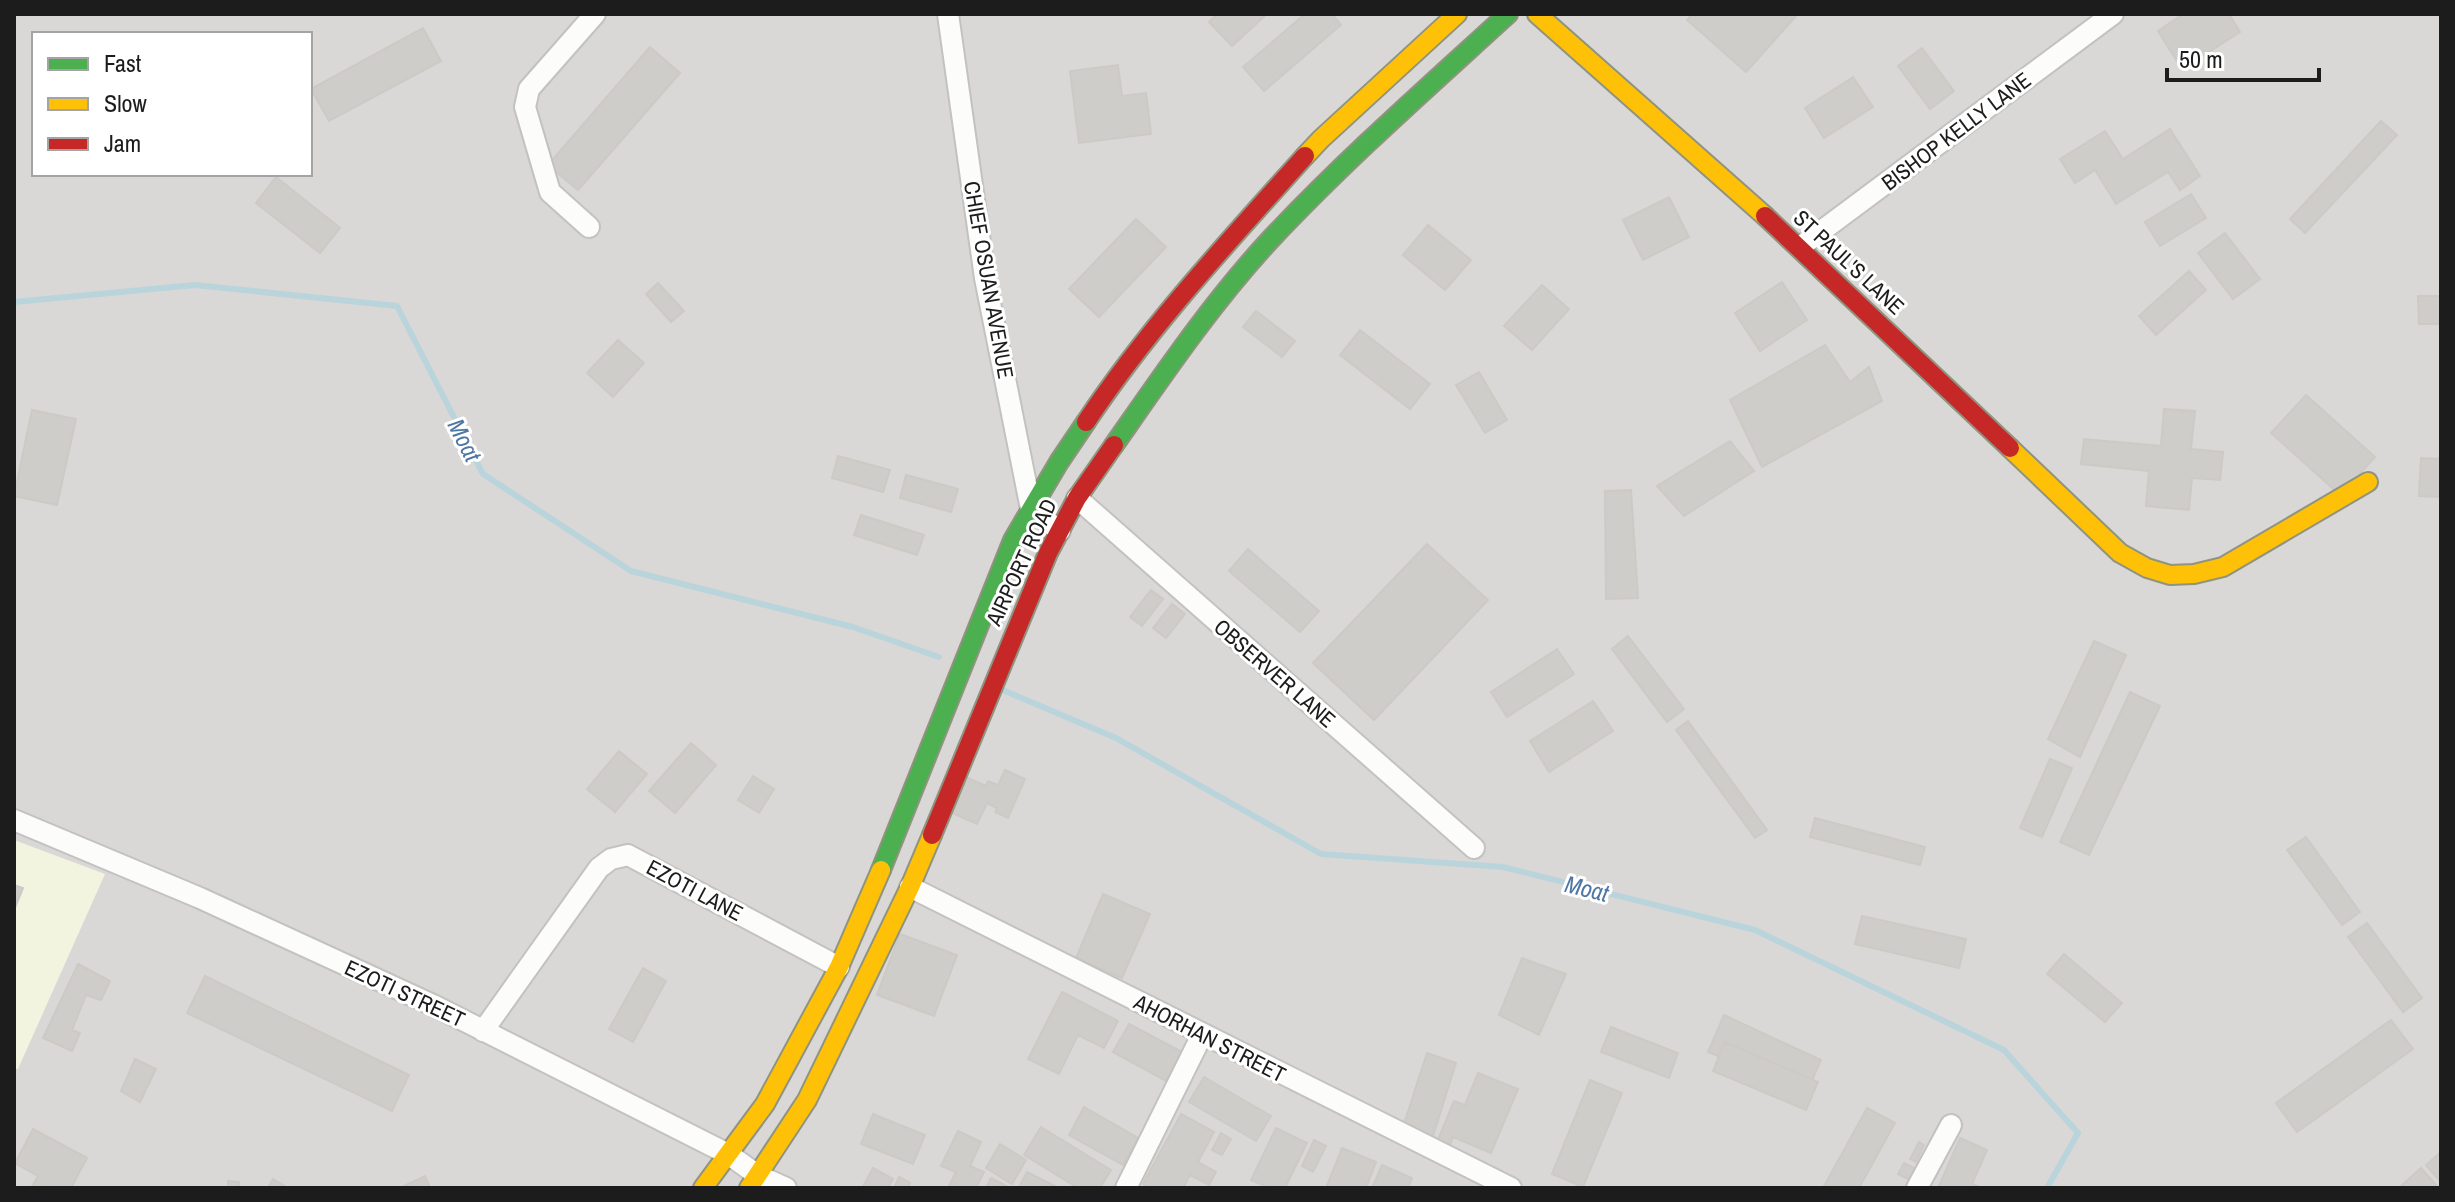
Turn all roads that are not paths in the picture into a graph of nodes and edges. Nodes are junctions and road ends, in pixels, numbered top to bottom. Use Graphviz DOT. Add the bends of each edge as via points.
graph roads {
  1 [pos="595,14"];
  2 [pos="948,14"];
  3 [pos="1457,14"];
  4 [pos="1508,14"];
  5 [pos="1537,14"];
  6 [pos="2113,14"];
  7 [pos="589,227"];
  8 [pos="1800,247"];
  9 [pos="2368,482"];
  10 [pos="1077,498"];
  11 [pos="1031,509"];
  12 [pos="1060,531"];
  13 [pos="14,820"];
  14 [pos="1474,848"];
  15 [pos="910,887"];
  16 [pos="839,967"];
  17 [pos="483,1031"];
  18 [pos="1202,1035"];
  19 [pos="1951,1125"];
  20 [pos="728,1154"];
  21 [pos="754,1182"];
  22 [pos="703,1188"];
  23 [pos="786,1188"];
  24 [pos="1126,1188"];
  25 [pos="1511,1188"];
  26 [pos="1917,1188"];
  1 -- 7 [label="street" via="529,89 525,107 550,192"];
  2 -- 11 [label="street, CHIEF OSUAN AVENUE" via="985,278"];
  3 -- 11 [label="main road, AIRPORT ROAD" via="1321,139 1223,247 1108,389"];
  4 -- 10 [label="main road, AIRPORT ROAD" via="1345,164 1268,243 1189,337"];
  5 -- 8 [label="main road, ST PAUL'S LANE"];
  6 -- 8 [label="street, BISHOP KELLY LANE"];
  8 -- 9 [label="main road, ST PAUL'S LANE" via="2120,553 2143,569 2171,576 2223,567"];
  10 -- 12 [label="main road, AIRPORT ROAD"];
  10 -- 14 [label="street, OBSERVER LANE"];
  11 -- 12 [label="street"];
  11 -- 16 [label="main road, AIRPORT ROAD" via="1013,540"];
  12 -- 15 [label="main road, AIRPORT ROAD"];
  13 -- 17 [label="street, EZOTI STREET" via="213,904"];
  15 -- 18 [label="street, AHORHAN STREET"];
  15 -- 21 [label="main road, AIRPORT ROAD" via="807,1100"];
  16 -- 17 [label="street, EZOTI LANE" via="628,855 599,868"];
  16 -- 20 [label="main road, AIRPORT ROAD" via="765,1104"];
  17 -- 20 [label="street, EZOTI STREET"];
  18 -- 24 [label="street"];
  18 -- 25 [label="street, AHORHAN STREET"];
  19 -- 26 [label="street"];
  20 -- 21 [label="street, EZOTI STREET"];
  20 -- 22 [label="main road, AIRPORT ROAD"];
  21 -- 23 [label="street, EZOTI STREET"];
}
